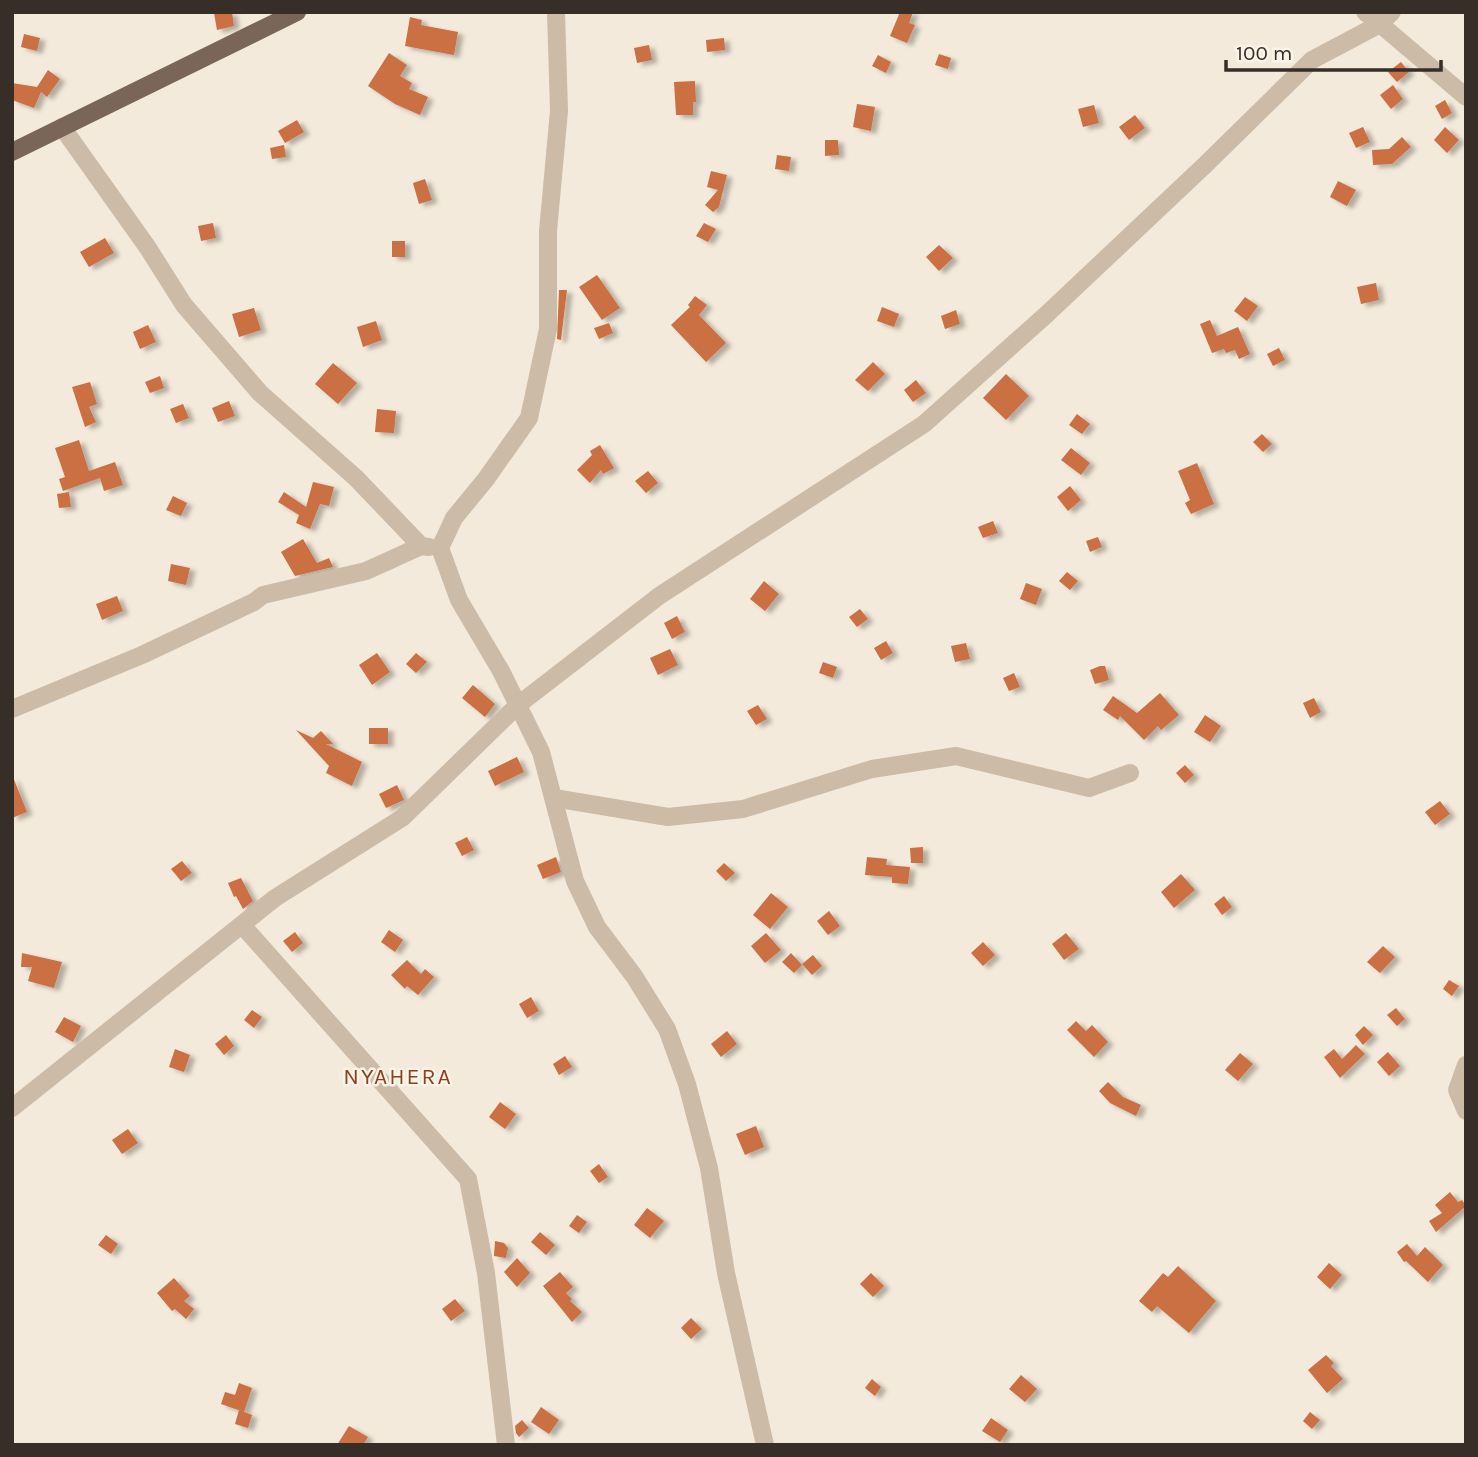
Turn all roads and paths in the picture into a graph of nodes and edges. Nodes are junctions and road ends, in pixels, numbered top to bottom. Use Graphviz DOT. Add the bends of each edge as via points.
graph roads {
  1 [pos="296,12"];
  2 [pos="556,12"];
  3 [pos="1365,12"];
  4 [pos="1386,18"];
  5 [pos="1466,97"];
  6 [pos="62,128"];
  7 [pos="12,152"];
  8 [pos="421,546"];
  9 [pos="440,548"];
  10 [pos="518,705"];
  11 [pos="12,709"];
  12 [pos="1130,773"];
  13 [pos="554,798"];
  14 [pos="242,925"];
  15 [pos="1466,1065"];
  16 [pos="12,1108"];
  17 [pos="1466,1111"];
  18 [pos="506,1445"];
  19 [pos="765,1445"];
  1 -- 6 [label="main road"];
  2 -- 9 [label="street" via="559,111 548,232 548,329 529,418 454,518"];
  3 -- 4 [label="street"];
  4 -- 5 [label="street"];
  4 -- 10 [label="street" via="1312,60 1205,166 923,424 659,596"];
  6 -- 7 [label="main road"];
  6 -- 8 [label="street" via="193,315 260,393 356,478"];
  8 -- 9 [label="street"];
  8 -- 11 [label="street" via="366,571 262,595 142,655"];
  9 -- 10 [label="street" via="459,600"];
  10 -- 13 [label="street" via="541,752"];
  10 -- 14 [label="street" via="402,818 275,898"];
  12 -- 13 [label="street" via="1089,788 956,757 872,769 743,809 668,817"];
  13 -- 19 [label="street" via="575,881 597,927 667,1029 687,1084 709,1168 726,1273"];
  14 -- 16 [label="street"];
  14 -- 18 [label="street" via="468,1179 486,1273"];
  15 -- 17 [label="street" via="1457,1090"];
}
